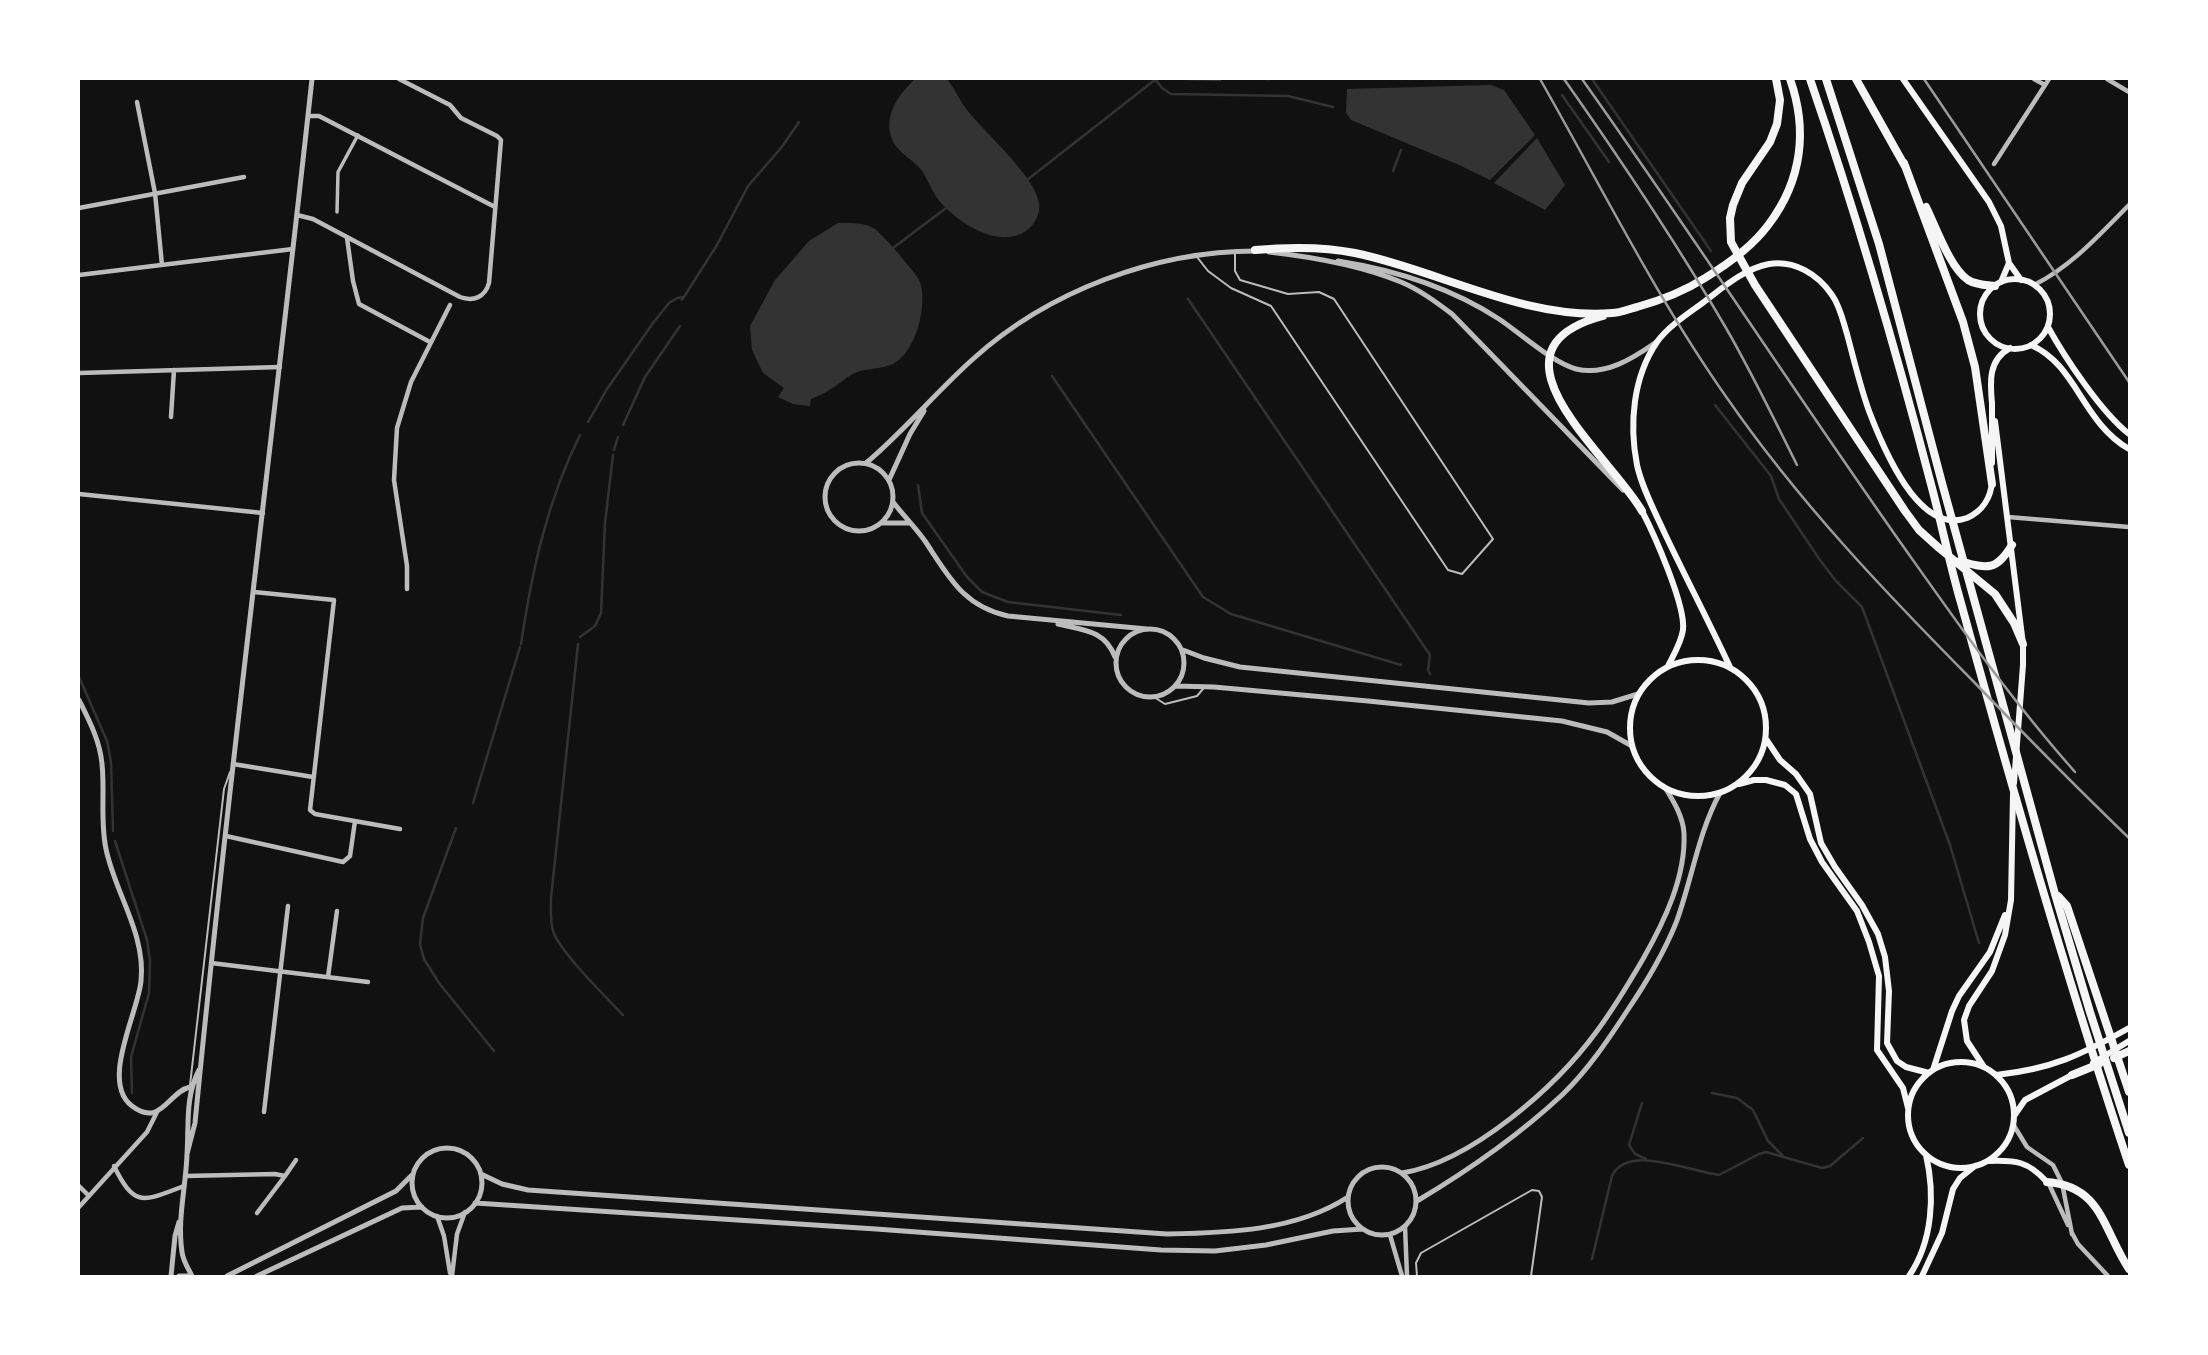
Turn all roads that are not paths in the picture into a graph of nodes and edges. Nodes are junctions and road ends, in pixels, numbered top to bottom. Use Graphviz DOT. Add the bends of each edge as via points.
graph roads {
  1 [pos="312,79"];
  2 [pos="399,79"];
  3 [pos="1776,79"];
  4 [pos="1790,79"];
  5 [pos="1810,79"];
  6 [pos="1826,79"];
  7 [pos="1856,79"];
  8 [pos="1903,79"];
  9 [pos="2034,79"];
  10 [pos="2049,79"];
  11 [pos="2108,79"];
  12 [pos="2045,85"];
  13 [pos="2129,92"];
  14 [pos="137,102"];
  15 [pos="309,116"];
  16 [pos="358,135"];
  17 [pos="1904,163"];
  18 [pos="1994,164"];
  19 [pos="244,177"];
  20 [pos="155,193"];
  21 [pos="2129,205"];
  22 [pos="495,207"];
  23 [pos="79,208"];
  24 [pos="337,212"];
  25 [pos="297,215"];
  26 [pos="347,237"];
  27 [pos="294,249"];
  28 [pos="1255,250"];
  29 [pos="1235,251"];
  30 [pos="1196,256"];
  31 [pos="1309,257"];
  32 [pos="2009,263"];
  33 [pos="162,265"];
  34 [pos="79,275"];
  35 [pos="2021,280"];
  36 [pos="1998,284"];
  37 [pos="2034,285"];
  38 [pos="450,305"];
  39 [pos="1613,314"];
  40 [pos="2048,327"];
  41 [pos="1658,341"];
  42 [pos="430,342"];
  43 [pos="2031,345"];
  44 [pos="2010,348"];
  45 [pos="280,367"];
  46 [pos="174,370"];
  47 [pos="79,373"];
  48 [pos="930,402"];
  49 [pos="1992,402"];
  50 [pos="171,417"];
  51 [pos="2129,434"];
  52 [pos="2129,449"];
  53 [pos="866,463"];
  54 [pos="889,480"];
  55 [pos="1992,484"];
  56 [pos="79,494"];
  57 [pos="893,502"];
  58 [pos="1642,511"];
  59 [pos="264,513"];
  60 [pos="2008,517"];
  61 [pos="881,523"];
  62 [pos="909,523"];
  63 [pos="2129,527"];
  64 [pos="2012,545"];
  65 [pos="1954,560"];
  66 [pos="407,589"];
  67 [pos="254,592"];
  68 [pos="1045,620"];
  69 [pos="1147,629"];
  70 [pos="2023,644"];
  71 [pos="1182,650"];
  72 [pos="1116,659"];
  73 [pos="1668,666"];
  74 [pos="1730,667"];
  75 [pos="1176,686"];
  76 [pos="1205,687"];
  77 [pos="1638,694"];
  78 [pos="1154,697"];
  79 [pos="79,700"];
  80 [pos="1766,739"];
  81 [pos="1632,746"];
  82 [pos="233,764"];
  83 [pos="313,777"];
  84 [pos="1737,784"];
  85 [pos="1666,789"];
  86 [pos="1720,793"];
  87 [pos="355,821"];
  88 [pos="400,829"];
  89 [pos="226,836"];
  90 [pos="2055,891"];
  91 [pos="2011,900"];
  92 [pos="288,906"];
  93 [pos="337,911"];
  94 [pos="211,963"];
  95 [pos="281,972"];
  96 [pos="328,977"];
  97 [pos="368,982"];
  98 [pos="2129,1028"];
  99 [pos="2129,1041"];
  100 [pos="2129,1051"];
  101 [pos="201,1067"];
  102 [pos="1984,1067"];
  103 [pos="1931,1071"];
  104 [pos="1996,1075"];
  105 [pos="2072,1075"];
  106 [pos="190,1087"];
  107 [pos="2128,1089"];
  108 [pos="197,1104"];
  109 [pos="1908,1108"];
  110 [pos="157,1112"];
  111 [pos="264,1112"];
  112 [pos="2014,1116"];
  113 [pos="2013,1124"];
  114 [pos="2129,1133"];
  115 [pos="187,1154"];
  116 [pos="1926,1154"];
  117 [pos="296,1160"];
  118 [pos="1986,1161"];
  119 [pos="2129,1164"];
  120 [pos="1977,1165"];
  121 [pos="114,1166"];
  122 [pos="1402,1173"];
  123 [pos="481,1174"];
  124 [pos="412,1175"];
  125 [pos="185,1176"];
  126 [pos="285,1176"];
  127 [pos="2047,1182"];
  128 [pos="2062,1183"];
  129 [pos="79,1186"];
  130 [pos="184,1186"];
  131 [pos="89,1196"];
  132 [pos="1348,1197"];
  133 [pos="1417,1201"];
  134 [pos="475,1203"];
  135 [pos="79,1207"];
  136 [pos="422,1207"];
  137 [pos="465,1212"];
  138 [pos="257,1213"];
  139 [pos="181,1216"];
  140 [pos="437,1216"];
  141 [pos="1405,1226"];
  142 [pos="1363,1229"];
  143 [pos="2072,1234"];
  144 [pos="1390,1235"];
  145 [pos="2129,1269"];
  146 [pos="171,1276"];
  147 [pos="178,1276"];
  148 [pos="192,1276"];
  149 [pos="227,1276"];
  150 [pos="257,1276"];
  151 [pos="451,1276"];
  152 [pos="1404,1276"];
  153 [pos="1418,1276"];
  154 [pos="1531,1276"];
  155 [pos="1909,1276"];
  156 [pos="1922,1276"];
  157 [pos="2108,1276"];
  1 -- 15 [label="street"];
  2 -- 22 [label="street" via="498,136 502,145"];
  3 -- 65 [label="highway" via="1780,100 1777,124 1733,205 1731,242 1905,511 1919,530"];
  4 -- 39 [label="highway" via="1801,136 1798,168 1763,232 1689,289"];
  5 -- 119 [label="highway" via="1868,260 2042,889"];
  6 -- 90 [label="highway" via="1879,244"];
  7 -- 17 [label="highway"];
  8 -- 32 [label="main road" via="1989,202 2001,226"];
  9 -- 12 [label="street"];
  10 -- 12 [label="street"];
  11 -- 13 [label="street"];
  12 -- 18 [label="street"];
  14 -- 20 [label="street"];
  15 -- 16 [label="street" via="319,116"];
  15 -- 25 [label="street"];
  16 -- 22 [label="street"];
  16 -- 24 [label="street" via="338,172"];
  17 -- 36 [label="highway" via="1955,265 1978,284"];
  17 -- 55 [label="highway" via="1963,322 1975,367"];
  19 -- 20 [label="street"];
  20 -- 23 [label="street"];
  20 -- 33 [label="street"];
  21 -- 37 [label="street" via="2081,253"];
  22 -- 26 [label="street" via="489,283 478,298 460,297"];
  25 -- 26 [label="street"];
  25 -- 27 [label="street"];
  26 -- 42 [label="street" via="359,304"];
  27 -- 33 [label="street"];
  27 -- 45 [label="street"];
  28 -- 29 [label="street"];
  28 -- 31 [label="street"];
  28 -- 39 [label="highway" via="1288,247 1355,253 1512,300"];
  29 -- 30 [label="street"];
  29 -- 30 [label="lane" via="1240,280 1288,294 1319,292 1334,299 1493,539 1462,573 1448,570 1271,306 1231,288"];
  30 -- 48 [label="street" via="1109,279 1036,313 975,357"];
  31 -- 41 [label="street" via="1363,265 1428,283 1497,317 1576,369 1617,366"];
  31 -- 58 [label="street" via="1402,283 1452,314"];
  32 -- 35 [label="main road"];
  32 -- 36 [label="main road"];
  33 -- 34 [label="street"];
  35 -- 36 [label="main road"];
  35 -- 37 [label="main road"];
  36 -- 44 [label="main road" via="1987,294 1980,316 1990,337"];
  37 -- 40 [label="main road" via="2050,308"];
  38 -- 42 [label="street"];
  39 -- 58 [label="highway" via="1587,320 1559,338 1551,352 1550,381 1582,433"];
  40 -- 43 [label="main road"];
  40 -- 51 [label="main road" via="2108,414"];
  41 -- 55 [label="main road" via="1739,277 1778,263 1800,268 1834,297 1869,410 1888,454 1922,506 1945,520 1963,519 1984,505"];
  41 -- 74 [label="main road" via="1645,366 1634,407 1638,467"];
  42 -- 66 [label="street" via="406,395 394,448 394,487"];
  43 -- 44 [label="main road"];
  43 -- 52 [label="main road" via="2057,363 2095,420"];
  44 -- 49 [label="main road" via="1994,362"];
  45 -- 46 [label="street"];
  45 -- 59 [label="street"];
  46 -- 47 [label="street"];
  46 -- 50 [label="street"];
  48 -- 53 [label="street"];
  48 -- 54 [label="street"];
  49 -- 55 [label="main road"];
  49 -- 60 [label="main road"];
  53 -- 54 [label="street"];
  53 -- 61 [label="street" via="847,464 831,476 825,502 833,519 848,529 863,531"];
  54 -- 57 [label="street"];
  56 -- 59 [label="street"];
  57 -- 61 [label="street"];
  57 -- 62 [label="street"];
  58 -- 73 [label="main road" via="1672,581 1684,627"];
  59 -- 67 [label="street"];
  60 -- 63 [label="street"];
  60 -- 64 [label="main road"];
  61 -- 62 [label="street"];
  62 -- 68 [label="street" via="963,595 975,604 998,614"];
  64 -- 65 [label="highway" via="1999,563 1987,567"];
  64 -- 70 [label="main road"];
  65 -- 70 [label="highway" via="2004,604"];
  67 -- 82 [label="street"];
  67 -- 83 [label="street" via="334,600"];
  68 -- 69 [label="street"];
  68 -- 72 [label="street" via="1095,633 1104,638"];
  69 -- 71 [label="street" via="1168,634"];
  69 -- 72 [label="street" via="1126,639"];
  70 -- 91 [label="main road" via="2011,814"];
  71 -- 75 [label="street" via="1183,676"];
  71 -- 77 [label="street" via="1251,668 1589,704"];
  72 -- 78 [label="street" via="1121,681 1128,689"];
  73 -- 74 [label="main road" via="1710,660"];
  73 -- 77 [label="main road"];
  74 -- 80 [label="main road" via="1744,677 1763,705"];
  75 -- 76 [label="street"];
  75 -- 78 [label="street"];
  76 -- 78 [label="lane" via="1197,696 1165,704"];
  76 -- 81 [label="street" via="1562,721 1607,732"];
  77 -- 81 [label="main road" via="1630,719"];
  79 -- 110 [label="street" via="101,752 105,847 141,957 139,992 120,1065 120,1086 131,1106"];
  80 -- 84 [label="main road" via="1751,772"];
  80 -- 103 [label="main road" via="1810,794 1821,843 1878,934 1889,990 1887,1044 1897,1062"];
  81 -- 85 [label="main road" via="1645,770"];
  82 -- 83 [label="street"];
  82 -- 89 [label="street"];
  82 -- 106 [label="lane" via="224,789"];
  83 -- 87 [label="street" via="312,813"];
  84 -- 86 [label="main road"];
  84 -- 109 [label="main road" via="1766,780 1785,785 1796,794 1810,839 1857,911 1870,942 1879,976 1877,1050 1903,1088"];
  85 -- 86 [label="main road" via="1684,795"];
  85 -- 122 [label="street" via="1684,829 1682,864 1654,941 1597,1032 1569,1065 1489,1134 1453,1157"];
  86 -- 133 [label="street" via="1708,815 1662,954 1601,1051 1563,1094 1501,1147"];
  87 -- 88 [label="street"];
  87 -- 89 [label="street" via="350,856 343,862"];
  89 -- 94 [label="street"];
  90 -- 107 [label="highway" via="2067,906"];
  90 -- 114 [label="highway"];
  91 -- 102 [label="main road" via="1992,971 1964,1020 1967,1041"];
  91 -- 103 [label="main road" via="1990,953 1959,996"];
  92 -- 95 [label="street"];
  93 -- 96 [label="street"];
  94 -- 95 [label="street"];
  94 -- 101 [label="street"];
  95 -- 96 [label="street"];
  95 -- 111 [label="street"];
  96 -- 97 [label="street"];
  98 -- 104 [label="main road" via="2064,1062"];
  99 -- 105 [label="main road"];
  100 -- 105 [label="highway"];
  101 -- 106 [label="street"];
  101 -- 108 [label="street"];
  102 -- 103 [label="main road" via="1959,1062"];
  102 -- 104 [label="main road"];
  103 -- 109 [label="main road" via="1919,1082"];
  104 -- 112 [label="main road" via="2006,1086"];
  105 -- 112 [label="main road" via="2025,1100"];
  106 -- 108 [label="street"];
  106 -- 110 [label="street"];
  106 -- 115 [label="street"];
  108 -- 115 [label="street"];
  109 -- 116 [label="main road" via="1911,1134"];
  110 -- 121 [label="street" via="147,1132"];
  112 -- 113 [label="main road"];
  113 -- 118 [label="main road" via="2004,1146"];
  113 -- 128 [label="street" via="2027,1147 2053,1165"];
  115 -- 125 [label="street"];
  116 -- 120 [label="main road" via="1951,1166"];
  116 -- 155 [label="main road" via="1932,1200 1924,1245"];
  117 -- 126 [label="street"];
  118 -- 120 [label="main road"];
  118 -- 127 [label="main road" via="2024,1163"];
  120 -- 156 [label="main road" via="1953,1189 1942,1233"];
  121 -- 130 [label="street" via="125,1189 139,1198"];
  121 -- 131 [label="street"];
  122 -- 132 [label="street" via="1371,1168 1356,1178"];
  122 -- 133 [label="street" via="1413,1185"];
  123 -- 124 [label="street" via="468,1155 447,1148 427,1153"];
  123 -- 132 [label="street" via="528,1190 1167,1234 1266,1226 1318,1213"];
  123 -- 134 [label="street"];
  124 -- 136 [label="street" via="415,1198"];
  124 -- 149 [label="street" via="396,1191"];
  125 -- 126 [label="street"];
  125 -- 130 [label="street"];
  126 -- 138 [label="street"];
  127 -- 128 [label="highway"];
  127 -- 143 [label="street"];
  128 -- 143 [label="street"];
  128 -- 145 [label="highway" via="2090,1198"];
  129 -- 131 [label="street"];
  130 -- 139 [label="street"];
  131 -- 135 [label="street"];
  132 -- 142 [label="street" via="1351,1215"];
  133 -- 141 [label="street"];
  134 -- 137 [label="street"];
  134 -- 142 [label="street" via="1161,1250 1216,1251"];
  136 -- 140 [label="street"];
  136 -- 150 [label="street" via="402,1208"];
  137 -- 140 [label="street"];
  137 -- 151 [label="street"];
  139 -- 146 [label="street"];
  139 -- 148 [label="street" via="182,1254"];
  140 -- 151 [label="street"];
  141 -- 144 [label="street"];
  141 -- 152 [label="street"];
  142 -- 144 [label="street"];
  143 -- 157 [label="street"];
  144 -- 152 [label="street"];
  147 -- 148 [label="street"];
  153 -- 154 [label="lane" via="1416,1263 1421,1253 1532,1190 1542,1197"];
}
